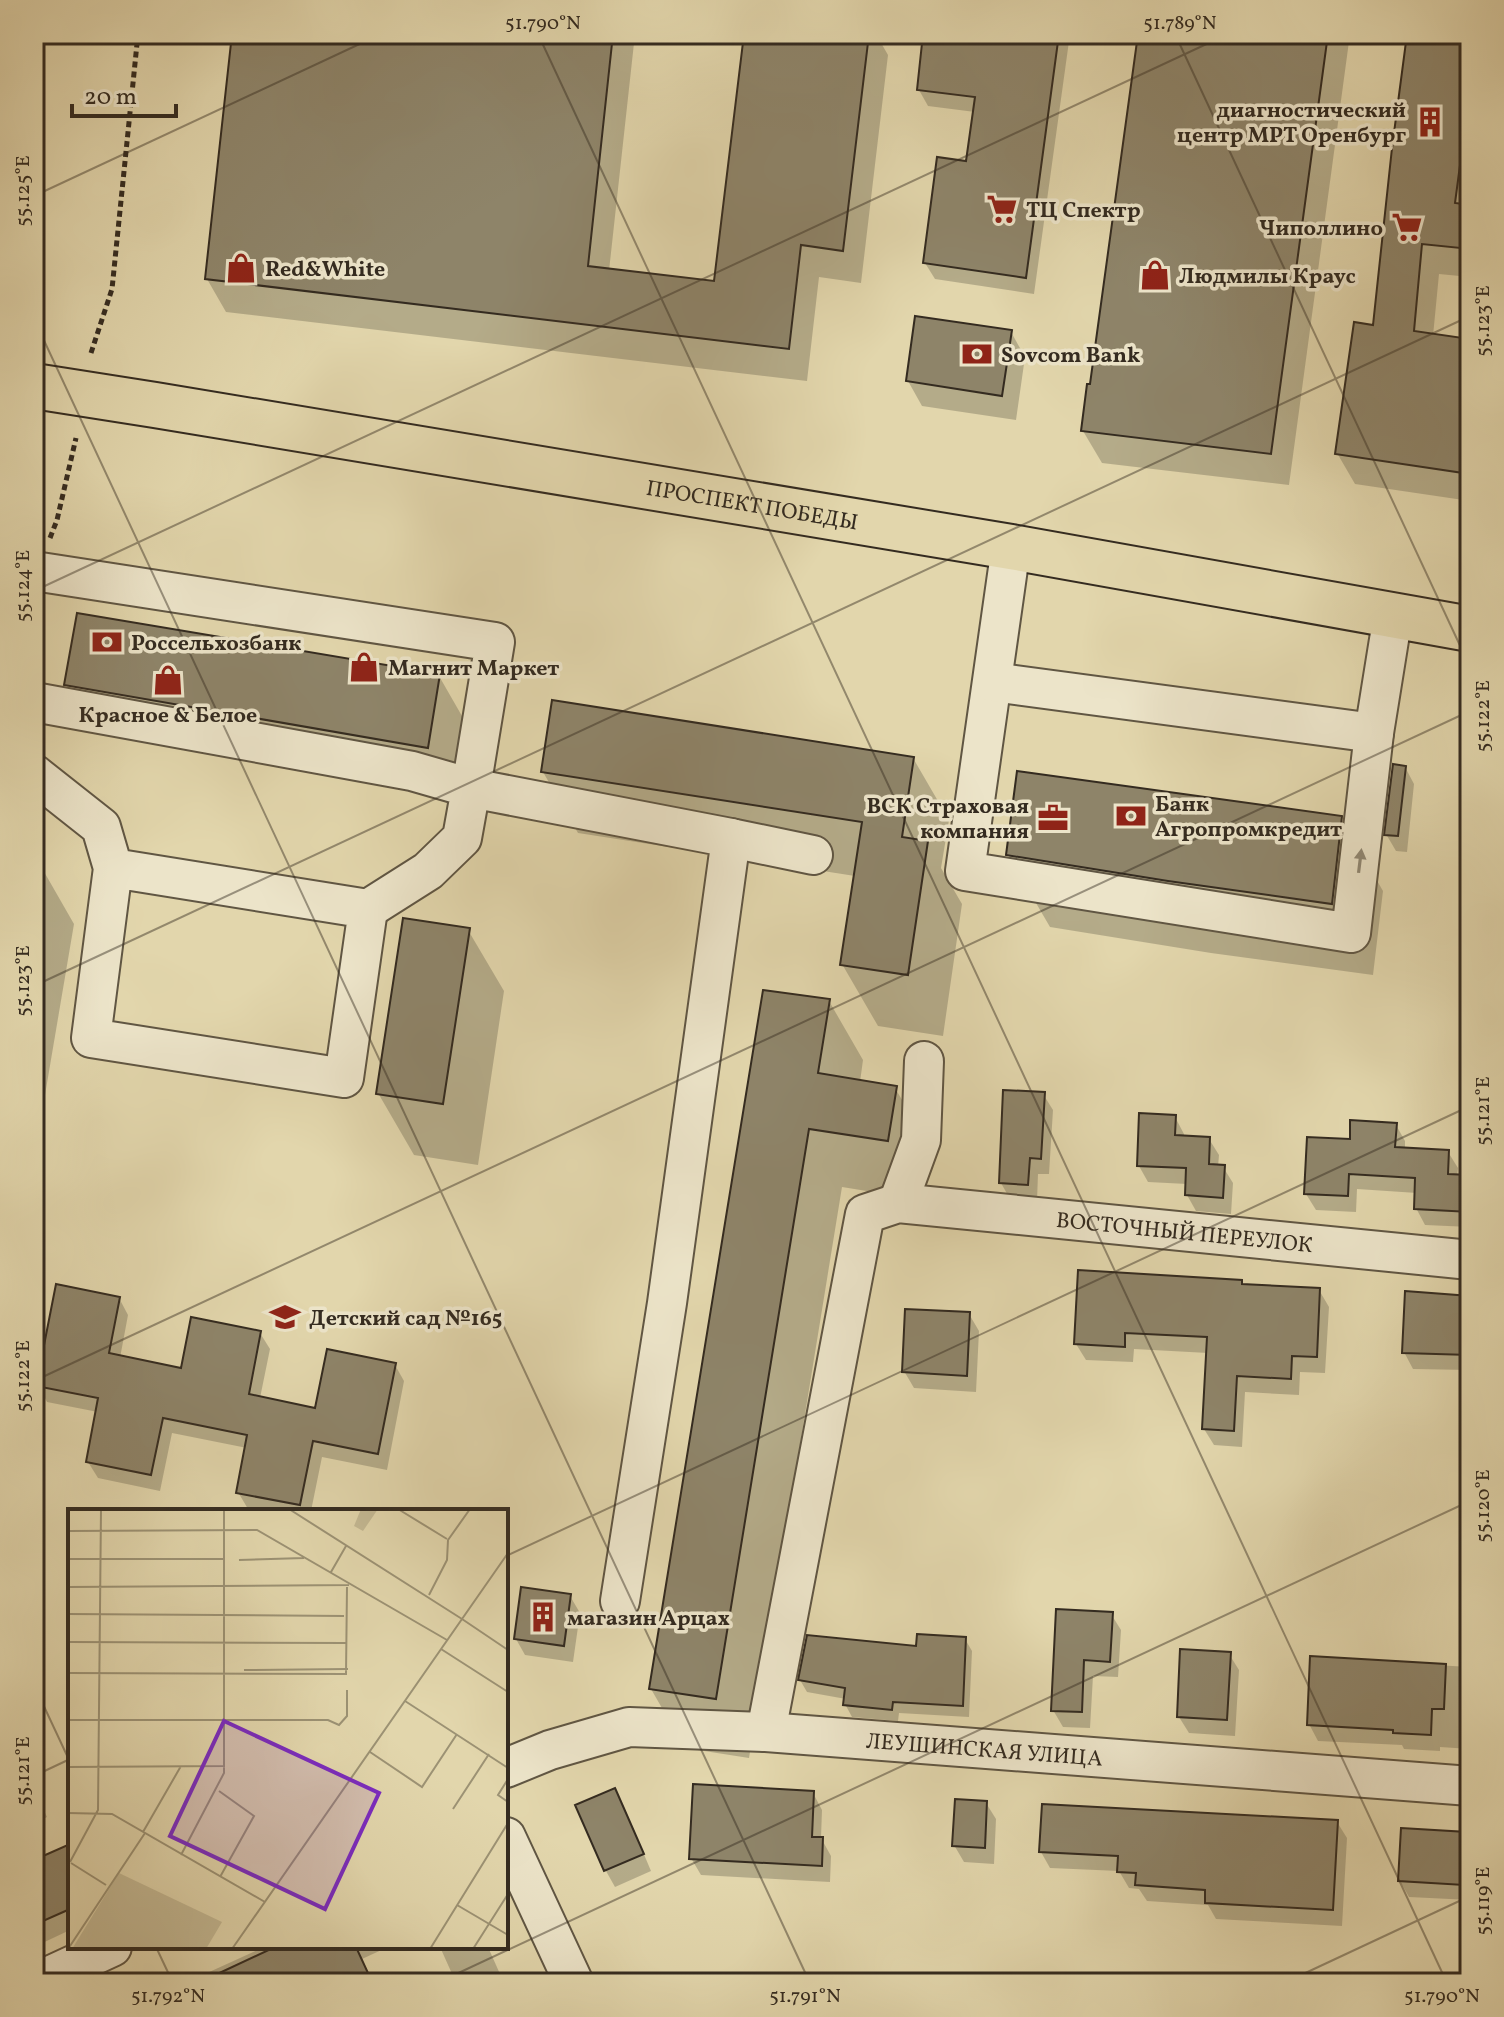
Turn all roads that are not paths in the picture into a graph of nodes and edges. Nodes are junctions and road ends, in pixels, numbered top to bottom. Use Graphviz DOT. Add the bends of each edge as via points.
graph roads {
  1 [pos="34,386"];
  2 [pos="1011,547"];
  3 [pos="35,576"];
  4 [pos="1393,615"];
  5 [pos="1470,629"];
  6 [pos="993,682"];
  7 [pos="34,702"];
  8 [pos="1374,733"];
  9 [pos="34,774"];
  10 [pos="471,788"];
  11 [pos="731,838"];
  12 [pos="813,855"];
  13 [pos="113,868"];
  14 [pos="368,909"];
  15 [pos="924,1061"];
  16 [pos="898,1203"];
  17 [pos="1470,1260"];
  18 [pos="620,1601"];
  19 [pos="766,1732"];
  20 [pos="508,1767"];
  21 [pos="1470,1786"];
  22 [pos="508,1841"];
  23 [pos="108,1949"];
  24 [pos="34,1983"];
  25 [pos="574,1983"];
  1 -- 2 [label="main road, ПРОСПЕКТ ПОБЕДЫ"];
  2 -- 4 [label="main road, ПРОСПЕКТ ПОБЕДЫ"];
  2 -- 6 [label="street"];
  3 -- 10 [label="street" via="495,642"];
  4 -- 5 [label="main road, ПРОСПЕКТ ПОБЕДЫ"];
  4 -- 8 [label="street"];
  6 -- 8 [label="street"];
  6 -- 8 [label="street, one-way" via="965,871 1351,933"];
  7 -- 10 [label="street" via="412,771"];
  9 -- 13 [label="street" via="101,827"];
  10 -- 11 [label="street"];
  10 -- 14 [label="street" via="462,838 428,871"];
  11 -- 12 [label="street"];
  11 -- 18 [label="street"];
  13 -- 14 [label="street"];
  13 -- 14 [label="street" via="91,1038 344,1078"];
  15 -- 16 [label="street" via="921,1140"];
  16 -- 17 [label="street, ВОСТОЧНЫЙ ПЕРЕУЛОК"];
  16 -- 19 [label="street" via="865,1214"];
  19 -- 20 [label="street, ЛЕУШИНСКАЯ УЛИЦА" via="629,1727"];
  19 -- 21 [label="street, ЛЕУШИНСКАЯ УЛИЦА"];
  22 -- 25 [label="street"];
  23 -- 24 [label="street"];
}
